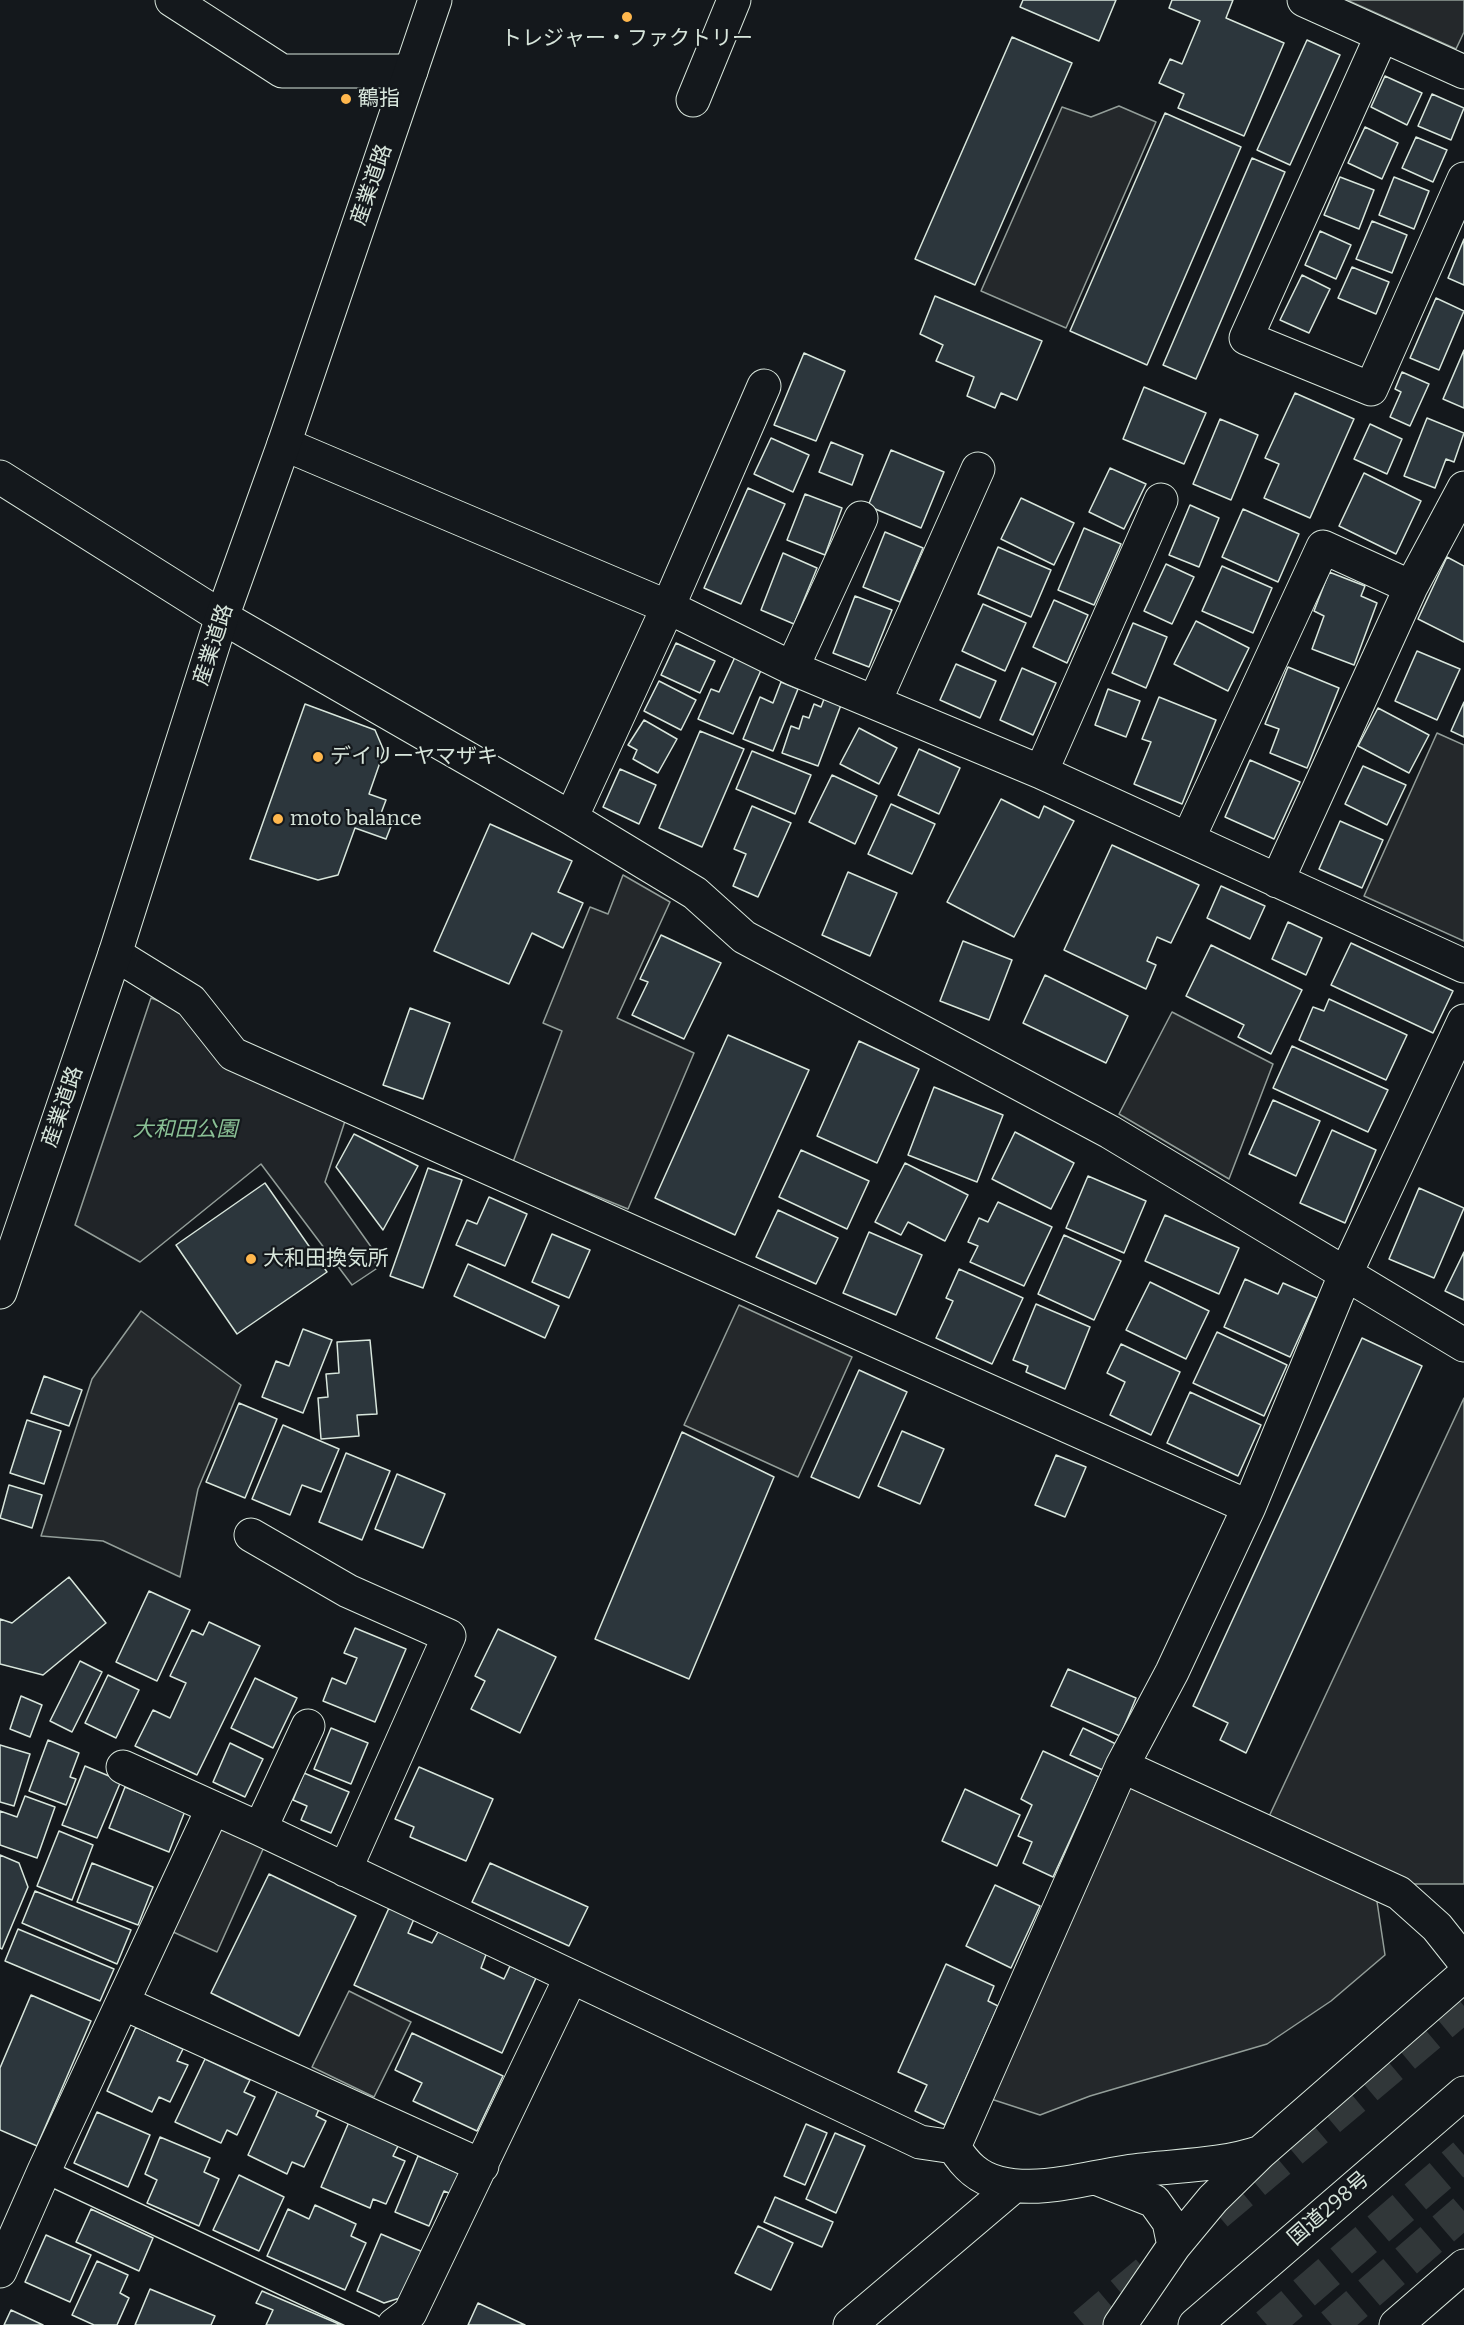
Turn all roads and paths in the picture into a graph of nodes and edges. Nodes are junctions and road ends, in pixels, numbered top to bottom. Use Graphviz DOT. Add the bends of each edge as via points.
graph roads {
  1 [pos="172,0"];
  2 [pos="435,0"];
  3 [pos="734,0"];
  4 [pos="1304,0"];
  5 [pos="1382,35"];
  6 [pos="411,71"];
  7 [pos="1464,72"];
  8 [pos="693,100"];
  9 [pos="1464,179"];
  10 [pos="764,386"];
  11 [pos="284,444"];
  12 [pos="978,469"];
  13 [pos="0,477"];
  14 [pos="1464,488"];
  15 [pos="1161,500"];
  16 [pos="861,519"];
  17 [pos="1411,587"];
  18 [pos="668,607"];
  19 [pos="222,617"];
  20 [pos="792,668"];
  21 [pos="875,701"];
  22 [pos="1041,772"];
  23 [pos="571,818"];
  24 [pos="1188,839"];
  25 [pos="1277,880"];
  26 [pos="115,954"];
  27 [pos="1464,966"];
  28 [pos="1464,1021"];
  29 [pos="1345,1275"];
  30 [pos="0,1292"];
  31 [pos="1464,1345"];
  32 [pos="1249,1507"];
  33 [pos="251,1535"];
  34 [pos="308,1726"];
  35 [pos="1122,1766"];
  36 [pos="123,1767"];
  37 [pos="213,1808"];
  38 [pos="260,1829"];
  39 [pos="345,1870"];
  40 [pos="1464,1961"];
  41 [pos="1464,1975"];
  42 [pos="571,1977"];
  43 [pos="123,2002"];
  44 [pos="1464,2093"];
  45 [pos="954,2147"];
  46 [pos="1261,2152"];
  47 [pos="482,2166"];
  48 [pos="44,2171"];
  49 [pos="1098,2178"];
  50 [pos="1014,2186"];
  51 [pos="1174,2246"];
  52 [pos="1464,2266"];
  53 [pos="0,2271"];
  54 [pos="371,2325"];
  55 [pos="394,2325"];
  56 [pos="850,2325"];
  57 [pos="1120,2325"];
  58 [pos="1195,2325"];
  59 [pos="1396,2325"];
  1 -- 6 [label="main road" via="282,71"];
  2 -- 6 [label="main road, 産業道路"];
  3 -- 8 [label="main road"];
  4 -- 5 [label="main road"];
  5 -- 7 [label="main road"];
  5 -- 9 [label="main road" via="1246,338 1371,389"];
  6 -- 11 [label="main road, 産業道路"];
  10 -- 18 [label="main road"];
  11 -- 18 [label="main road"];
  11 -- 19 [label="main road, 産業道路"];
  12 -- 21 [label="main road"];
  13 -- 19 [label="main road"];
  14 -- 17 [label="main road"];
  15 -- 22 [label="main road"];
  16 -- 20 [label="main road"];
  17 -- 24 [label="main road" via="1323,547"];
  17 -- 25 [label="main road"];
  18 -- 20 [label="main road"];
  18 -- 23 [label="main road"];
  19 -- 23 [label="main road"];
  19 -- 26 [label="main road, 産業道路"];
  20 -- 21 [label="main road"];
  21 -- 22 [label="main road"];
  22 -- 24 [label="main road"];
  23 -- 29 [label="main road" via="696,893 744,937 1110,1132"];
  24 -- 25 [label="main road"];
  25 -- 27 [label="main road"];
  26 -- 30 [label="main road, 産業道路"];
  26 -- 32 [label="main road" via="191,1001 233,1054"];
  28 -- 29 [label="main road"];
  29 -- 31 [label="main road"];
  29 -- 32 [label="main road"];
  32 -- 35 [label="main road" via="1172,1672"];
  33 -- 39 [label="main road" via="348,1592 449,1636"];
  34 -- 38 [label="main road"];
  35 -- 40 [label="main road" via="1399,1893 1437,1927"];
  35 -- 45 [label="main road"];
  36 -- 37 [label="main road"];
  37 -- 38 [label="main road"];
  37 -- 43 [label="main road"];
  38 -- 39 [label="main road"];
  39 -- 42 [label="main road"];
  41 -- 46 [label="main road"];
  42 -- 45 [label="main road" via="920,2142"];
  42 -- 47 [label="main road"];
  43 -- 47 [label="main road"];
  43 -- 48 [label="main road"];
  44 -- 58 [label="main road, 国道298号"];
  45 -- 50 [label="main road" via="982,2177"];
  46 -- 49 [label="main road" via="1236,2160"];
  46 -- 51 [label="main road"];
  47 -- 55 [label="main road" via="410,2313"];
  48 -- 53 [label="main road"];
  48 -- 54 [label="lane"];
  49 -- 50 [label="main road"];
  49 -- 51 [label="main road" via="1154,2200 1169,2222"];
  50 -- 56 [label="main road"];
  51 -- 57 [label="main road"];
  52 -- 59 [label="main road"];
}
